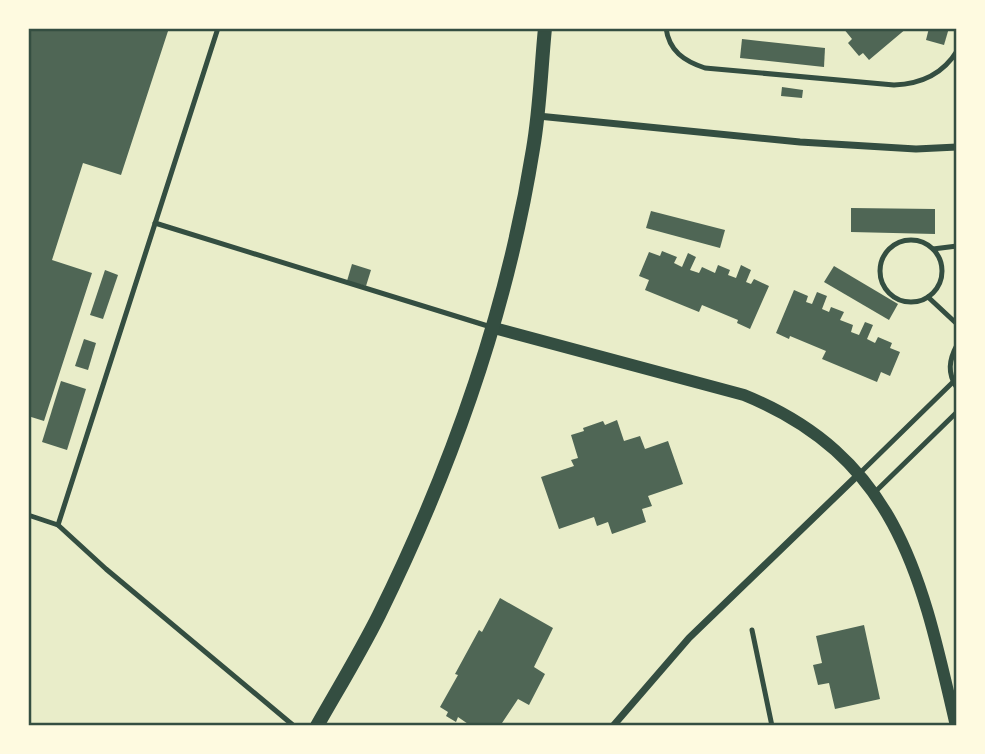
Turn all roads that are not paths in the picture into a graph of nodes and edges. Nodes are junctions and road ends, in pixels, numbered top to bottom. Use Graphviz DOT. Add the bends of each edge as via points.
graph roads {
  1 [pos="218,28"];
  2 [pos="545,28"];
  3 [pos="666,28"];
  4 [pos="957,51"];
  5 [pos="538,116"];
  6 [pos="957,147"];
  7 [pos="155,223"];
  8 [pos="957,246"];
  9 [pos="933,249"];
  10 [pos="928,297"];
  11 [pos="957,324"];
  12 [pos="494,328"];
  13 [pos="957,345"];
  14 [pos="955,385"];
  15 [pos="957,412"];
  16 [pos="860,473"];
  17 [pos="874,493"];
  18 [pos="28,516"];
  19 [pos="58,526"];
  20 [pos="752,630"];
  21 [pos="294,726"];
  22 [pos="317,726"];
  23 [pos="614,726"];
  24 [pos="772,726"];
  25 [pos="956,726"];
  1 -- 7 [label="lane"];
  2 -- 5 [label="main road"];
  3 -- 4 [label="lane" via="668,42 676,52 705,68 894,85 935,74"];
  5 -- 6 [label="street" via="814,143"];
  5 -- 12 [label="main road" via="522,211"];
  7 -- 12 [label="lane"];
  7 -- 19 [label="lane"];
  8 -- 9 [label="lane"];
  9 -- 10 [label="lane" via="943,270 936,290"];
  9 -- 10 [label="lane" via="924,242 903,241 886,253 880,272 888,292 896,298 918,302"];
  10 -- 11 [label="lane"];
  12 -- 16 [label="street" via="755,400 794,419"];
  12 -- 22 [label="main road" via="465,418 428,508 379,616"];
  13 -- 14 [label="lane" via="949,370"];
  14 -- 16 [label="lane"];
  15 -- 17 [label="lane"];
  16 -- 17 [label="street"];
  16 -- 23 [label="street" via="689,638"];
  17 -- 25 [label="street" via="904,543 921,587"];
  18 -- 19 [label="lane"];
  19 -- 21 [label="lane"];
  20 -- 24 [label="lane"];
}
